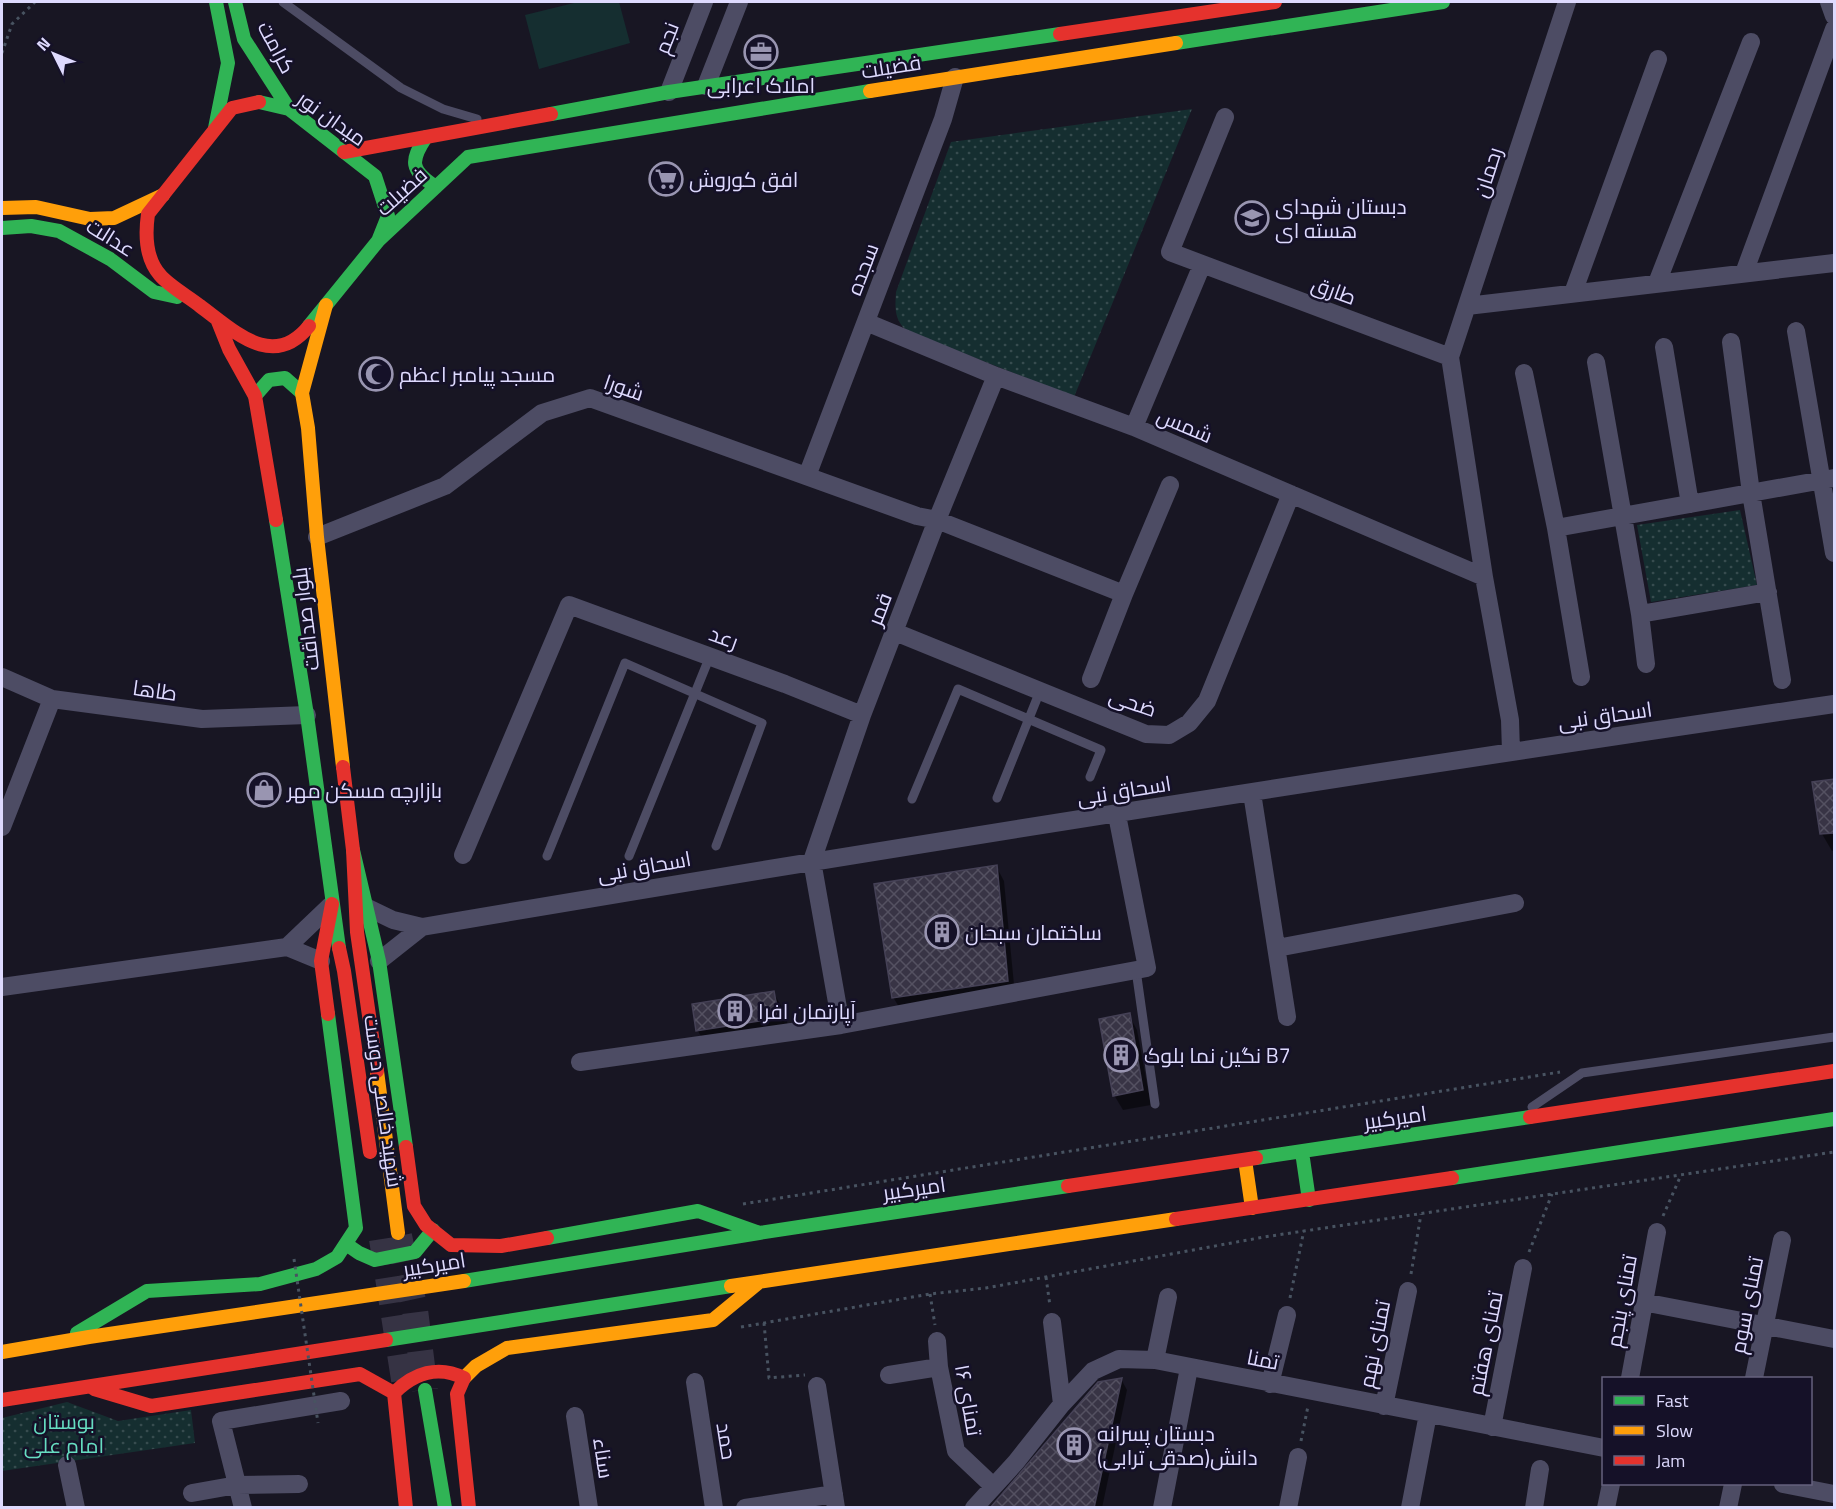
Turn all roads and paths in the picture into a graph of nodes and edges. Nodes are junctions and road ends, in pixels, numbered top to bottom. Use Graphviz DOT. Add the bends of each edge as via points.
graph roads {
  1 [pos="35,2"];
  2 [pos="216,2"];
  3 [pos="235,2"];
  4 [pos="283,2"];
  5 [pos="704,2"];
  6 [pos="739,2"];
  7 [pos="1275,2"];
  8 [pos="1443,2"];
  9 [pos="1567,2"];
  10 [pos="1829,2"];
  11 [pos="1179,10"];
  12 [pos="1834,16"];
  13 [pos="1834,29"];
  14 [pos="1751,42"];
  15 [pos="2,53"];
  16 [pos="1658,59"];
  17 [pos="955,77"];
  18 [pos="704,102"];
  19 [pos="668,108"];
  20 [pos="289,109"];
  21 [pos="1225,117"];
  22 [pos="493,124"];
  23 [pos="214,130"];
  24 [pos="426,137"];
  25 [pos="344,152"];
  26 [pos="436,187"];
  27 [pos="164,195"];
  28 [pos="2,208"];
  29 [pos="2,228"];
  30 [pos="378,241"];
  31 [pos="1834,263"];
  32 [pos="1202,265"];
  33 [pos="1744,273"];
  34 [pos="1657,283"];
  35 [pos="1573,293"];
  36 [pos="193,300"];
  37 [pos="326,305"];
  38 [pos="1467,306"];
  39 [pos="217,318"];
  40 [pos="866,322"];
  41 [pos="1797,330"];
  42 [pos="1731,342"];
  43 [pos="1664,347"];
  44 [pos="1450,357"];
  45 [pos="1596,362"];
  46 [pos="1524,373"];
  47 [pos="996,376"];
  48 [pos="302,393"];
  49 [pos="255,396"];
  50 [pos="1134,427"];
  51 [pos="807,476"];
  52 [pos="1829,479"];
  53 [pos="1170,485"];
  54 [pos="1751,493"];
  55 [pos="1291,495"];
  56 [pos="1690,504"];
  57 [pos="1624,516"];
  58 [pos="937,520"];
  59 [pos="1556,528"];
  60 [pos="316,537"];
  61 [pos="1834,553"];
  62 [pos="1484,577"];
  63 [pos="1768,592"];
  64 [pos="1124,594"];
  65 [pos="1640,614"];
  66 [pos="895,632"];
  67 [pos="710,656"];
  68 [pos="1646,664"];
  69 [pos="2,677"];
  70 [pos="1581,677"];
  71 [pos="1091,678"];
  72 [pos="1782,680"];
  73 [pos="1040,691"];
  74 [pos="695,694"];
  75 [pos="52,699"];
  76 [pos="1834,704"];
  77 [pos="307,715"];
  78 [pos="862,715"];
  79 [pos="1028,720"];
  80 [pos="1511,752"];
  81 [pos="1090,777"];
  82 [pos="1252,793"];
  83 [pos="997,798"];
  84 [pos="912,799"];
  85 [pos="1118,814"];
  86 [pos="2,827"];
  87 [pos="716,846"];
  88 [pos="353,850"];
  89 [pos="463,855"];
  90 [pos="547,856"];
  91 [pos="629,856"];
  92 [pos="812,861"];
  93 [pos="1515,903"];
  94 [pos="332,904"];
  95 [pos="366,907"];
  96 [pos="422,927"];
  97 [pos="335,930"];
  98 [pos="357,932"];
  99 [pos="287,946"];
  100 [pos="1277,948"];
  101 [pos="321,961"];
  102 [pos="379,961"];
  103 [pos="1136,970"];
  104 [pos="2,987"];
  105 [pos="1287,1017"];
  106 [pos="841,1025"];
  107 [pos="1834,1037"];
  108 [pos="580,1062"];
  109 [pos="1834,1071"];
  110 [pos="1566,1072"];
  111 [pos="1155,1104"];
  112 [pos="1834,1119"];
  113 [pos="1511,1121"];
  114 [pos="1302,1152"];
  115 [pos="1834,1152"];
  116 [pos="1245,1160"];
  117 [pos="372,1167"];
  118 [pos="1681,1175"];
  119 [pos="1552,1194"];
  120 [pos="1309,1200"];
  121 [pos="734,1205"];
  122 [pos="1252,1208"];
  123 [pos="1421,1214"];
  124 [pos="433,1230"];
  125 [pos="1304,1230"];
  126 [pos="1657,1232"];
  127 [pos="398,1233"];
  128 [pos="759,1233"];
  129 [pos="1782,1240"];
  130 [pos="346,1244"];
  131 [pos="294,1259"];
  132 [pos="1523,1268"];
  133 [pos="1046,1277"];
  134 [pos="759,1282"];
  135 [pos="1408,1291"];
  136 [pos="930,1294"];
  137 [pos="1168,1297"];
  138 [pos="1643,1302"];
  139 [pos="1287,1315"];
  140 [pos="1052,1322"];
  141 [pos="764,1323"];
  142 [pos="1765,1325"];
  143 [pos="733,1329"];
  144 [pos="1834,1339"];
  145 [pos="937,1341"];
  146 [pos="62,1342"];
  147 [pos="2,1352"];
  148 [pos="1155,1360"];
  149 [pos="939,1367"];
  150 [pos="1189,1368"];
  151 [pos="890,1375"];
  152 [pos="1630,1377"];
  153 [pos="1754,1377"];
  154 [pos="464,1378"];
  155 [pos="695,1382"];
  156 [pos="1270,1384"];
  157 [pos="87,1386"];
  158 [pos="818,1386"];
  159 [pos="425,1390"];
  160 [pos="1311,1391"];
  161 [pos="400,1393"];
  162 [pos="2,1400"];
  163 [pos="341,1401"];
  164 [pos="1062,1404"];
  165 [pos="1384,1406"];
  166 [pos="1428,1414"];
  167 [pos="575,1416"];
  168 [pos="328,1424"];
  169 [pos="411,1427"];
  170 [pos="1492,1427"];
  171 [pos="1602,1448"];
  172 [pos="1298,1457"];
  173 [pos="67,1465"];
  174 [pos="1540,1469"];
  175 [pos="299,1484"];
  176 [pos="237,1485"];
  177 [pos="1611,1485"];
  178 [pos="1733,1485"];
  179 [pos="1788,1485"];
  180 [pos="993,1486"];
  181 [pos="192,1493"];
  182 [pos="1834,1494"];
  183 [pos="835,1501"];
  184 [pos="76,1508"];
  185 [pos="243,1508"];
  186 [pos="406,1508"];
  187 [pos="445,1508"];
  188 [pos="469,1508"];
  189 [pos="589,1508"];
  190 [pos="714,1508"];
  191 [pos="745,1508"];
  192 [pos="974,1508"];
  193 [pos="1162,1508"];
  194 [pos="1288,1508"];
  195 [pos="1410,1508"];
  196 [pos="1534,1508"];
  197 [pos="1606,1508"];
  198 [pos="1728,1508"];
  1 -- 15 [label="path" via="12,24"];
  2 -- 23 [label="main road, کرامت" via="228,63"];
  3 -- 20 [label="main road, کرامت" via="244,39"];
  4 -- 22 [label="lane" via="401,88 443,109"];
  5 -- 19 [label="street, نجم"];
  6 -- 18 [label="street"];
  7 -- 11 [label="main road, فضیلت"];
  8 -- 17 [label="main road, فضیلت"];
  9 -- 38 [label="street, رحمان"];
  10 -- 12 [label="street"];
  11 -- 18 [label="main road, فضیلت"];
  13 -- 33 [label="street"];
  14 -- 34 [label="street"];
  16 -- 35 [label="street"];
  17 -- 18 [label="main road, فضیلت"];
  17 -- 40 [label="street, سجده" via="943,119"];
  18 -- 19 [label="main road, فضیلت"];
  18 -- 19 [label="main road, فضیلت"];
  19 -- 22 [label="main road, فضیلت"];
  19 -- 26 [label="main road, فضیلت" via="468,157"];
  20 -- 23 [label="main road, میدان نور" via="260,102 232,108"];
  20 -- 25 [label="main road, میدان نور"];
  21 -- 32 [label="street, طارق" via="1170,252"];
  22 -- 24 [label="main road, فضیلت"];
  23 -- 27 [label="main road, میدان نور"];
  24 -- 25 [label="main road, فضیلت"];
  24 -- 26 [label="main road" via="415,155 416,170"];
  25 -- 30 [label="main road, میدان نور" via="375,176 384,199 388,216"];
  26 -- 30 [label="main road, فضیلت"];
  27 -- 28 [label="main road, عدالت" via="114,218 90,219 36,207"];
  27 -- 36 [label="main road, میدان نور" via="148,214 145,234 149,254 160,274"];
  29 -- 36 [label="main road, عدالت" via="31,226 59,231 110,259 154,292"];
  30 -- 37 [label="main road, میدان نور"];
  31 -- 33 [label="street"];
  32 -- 44 [label="street, طارق"];
  32 -- 50 [label="street"];
  33 -- 34 [label="street"];
  34 -- 35 [label="street"];
  35 -- 38 [label="street"];
  36 -- 39 [label="main road, میدان نور"];
  37 -- 39 [label="main road, میدان نور" via="304,333 282,347 259,345"];
  37 -- 48 [label="main road, بلوار صداقت"];
  38 -- 44 [label="street, رحمان"];
  39 -- 49 [label="main road, بلوار صداقت"];
  40 -- 47 [label="street, شمس"];
  40 -- 51 [label="street, سجده"];
  41 -- 52 [label="street"];
  42 -- 54 [label="street"];
  43 -- 56 [label="street"];
  44 -- 62 [label="street"];
  45 -- 57 [label="street"];
  46 -- 59 [label="street"];
  47 -- 50 [label="street, شمس"];
  47 -- 58 [label="street, قمر"];
  48 -- 49 [label="main road" via="285,378 269,380"];
  48 -- 60 [label="main road, بلوار صداقت"];
  49 -- 77 [label="main road, بلوار صداقت"];
  50 -- 55 [label="street, شمس"];
  51 -- 58 [label="street, شورا"];
  51 -- 60 [label="street, شورا" via="590,398 542,413 445,486"];
  52 -- 54 [label="street"];
  52 -- 61 [label="street"];
  53 -- 64 [label="street"];
  54 -- 56 [label="street"];
  54 -- 63 [label="street"];
  55 -- 62 [label="street, شمس"];
  55 -- 73 [label="street, ضحی" via="1207,701 1190,723 1169,735 1146,734"];
  56 -- 57 [label="street"];
  57 -- 59 [label="street"];
  57 -- 65 [label="street"];
  58 -- 64 [label="street, شورا"];
  58 -- 66 [label="street, قمر"];
  59 -- 70 [label="street"];
  60 -- 88 [label="main road, بلوار صداقت"];
  62 -- 80 [label="street" via="1510,720"];
  63 -- 65 [label="street"];
  63 -- 72 [label="street"];
  64 -- 71 [label="street"];
  65 -- 68 [label="street"];
  66 -- 73 [label="street, ضحی"];
  66 -- 78 [label="street, قمر"];
  67 -- 74 [label="lane"];
  67 -- 78 [label="street, رعد"];
  67 -- 89 [label="street, رعد" via="569,604"];
  69 -- 75 [label="street, طاها"];
  73 -- 79 [label="lane"];
  74 -- 87 [label="lane" via="762,723"];
  74 -- 90 [label="lane" via="625,663"];
  74 -- 91 [label="lane"];
  75 -- 77 [label="street, طاها" via="202,719"];
  75 -- 86 [label="street"];
  76 -- 80 [label="street, اسحاق نبی"];
  77 -- 94 [label="main road, بلوار صداقت"];
  78 -- 92 [label="street, قمر"];
  79 -- 81 [label="lane" via="1101,750"];
  79 -- 83 [label="lane"];
  79 -- 84 [label="lane" via="958,689"];
  80 -- 82 [label="street, اسحاق نبی"];
  82 -- 85 [label="street, اسحاق نبی"];
  82 -- 100 [label="street"];
  85 -- 92 [label="street, اسحاق نبی"];
  85 -- 103 [label="street" via="1147,968"];
  88 -- 95 [label="main road"];
  88 -- 98 [label="main road, بلوار صداقت"];
  92 -- 96 [label="street, اسحاق نبی"];
  92 -- 106 [label="street"];
  93 -- 100 [label="street"];
  94 -- 97 [label="main road, بلوار صداقت"];
  94 -- 99 [label="street"];
  94 -- 101 [label="main road"];
  95 -- 96 [label="street" via="393,920"];
  95 -- 102 [label="main road"];
  96 -- 102 [label="street"];
  97 -- 117 [label="main road, شهید خالصی دوست"];
  98 -- 127 [label="main road, شهید خالصی دوست"];
  99 -- 101 [label="street"];
  99 -- 104 [label="street"];
  100 -- 105 [label="street"];
  101 -- 130 [label="main road" via="356,1228"];
  102 -- 124 [label="main road" via="414,1206"];
  103 -- 106 [label="street"];
  103 -- 111 [label="lane"];
  106 -- 108 [label="street"];
  107 -- 113 [label="lane" via="1582,1073"];
  109 -- 113 [label="main road, امیرکبیر"];
  110 -- 121 [label="path"];
  112 -- 120 [label="main road"];
  113 -- 114 [label="main road, امیرکبیر"];
  114 -- 116 [label="main road, امیرکبیر"];
  114 -- 120 [label="main road"];
  115 -- 118 [label="path"];
  116 -- 122 [label="main road"];
  116 -- 128 [label="main road, امیرکبیر"];
  118 -- 119 [label="path"];
  118 -- 126 [label="path"];
  119 -- 123 [label="path"];
  119 -- 132 [label="path"];
  120 -- 122 [label="main road"];
  122 -- 134 [label="main road"];
  123 -- 125 [label="path"];
  123 -- 135 [label="path"];
  124 -- 128 [label="main road" via="451,1245 501,1246 698,1211"];
  124 -- 130 [label="main road" via="415,1252 375,1260"];
  125 -- 133 [label="path"];
  125 -- 139 [label="path"];
  126 -- 138 [label="street, تمنای پنجم"];
  128 -- 146 [label="main road, امیرکبیر"];
  129 -- 142 [label="street, تمنای سوم"];
  130 -- 146 [label="main road" via="337,1257 316,1269 260,1284 147,1291"];
  131 -- 168 [label="path, bridge" via="318,1423"];
  132 -- 170 [label="street, تمنای هفتم"];
  133 -- 136 [label="path"];
  133 -- 140 [label="path"];
  134 -- 154 [label="main road" via="713,1320 507,1348"];
  134 -- 157 [label="main road"];
  135 -- 165 [label="street, تمنای نهم"];
  136 -- 141 [label="path"];
  136 -- 145 [label="path"];
  137 -- 148 [label="street"];
  138 -- 142 [label="street"];
  138 -- 152 [label="street, تمنای پنجم"];
  139 -- 156 [label="street"];
  140 -- 164 [label="street"];
  141 -- 143 [label="path"];
  141 -- 158 [label="path" via="769,1378 816,1374"];
  142 -- 144 [label="street"];
  142 -- 153 [label="street, تمنای سوم"];
  145 -- 149 [label="street, تمنای ۱۶"];
  146 -- 147 [label="main road, امیرکبیر"];
  148 -- 150 [label="street, تمنا"];
  148 -- 164 [label="street, تمنا" via="1119,1359 1101,1367"];
  149 -- 151 [label="street"];
  149 -- 180 [label="street, تمنای ۱۶" via="956,1451"];
  150 -- 156 [label="street, تمنا"];
  150 -- 193 [label="street"];
  154 -- 161 [label="main road" via="447,1371 424,1374 401,1386"];
  154 -- 188 [label="main road" via="456,1395"];
  155 -- 190 [label="street, حمد"];
  156 -- 160 [label="street, تمنا"];
  157 -- 161 [label="main road" via="151,1406 360,1374"];
  157 -- 162 [label="main road"];
  158 -- 183 [label="street"];
  159 -- 187 [label="main road"];
  160 -- 165 [label="street, تمنا"];
  160 -- 172 [label="path"];
  161 -- 169 [label="main road"];
  161 -- 186 [label="main road"];
  163 -- 176 [label="street" via="221,1422"];
  164 -- 180 [label="street, تمنا"];
  165 -- 166 [label="street, تمنا"];
  166 -- 170 [label="street, تمنا"];
  166 -- 195 [label="street"];
  167 -- 189 [label="street, سناء"];
  170 -- 171 [label="street, تمنا"];
  172 -- 194 [label="street"];
  173 -- 184 [label="street"];
  174 -- 196 [label="street"];
  175 -- 176 [label="street"];
  176 -- 181 [label="street"];
  176 -- 185 [label="street"];
  177 -- 197 [label="street"];
  178 -- 198 [label="street"];
  179 -- 182 [label="street"];
  180 -- 192 [label="street, تمنا"];
  183 -- 191 [label="street"];
}
